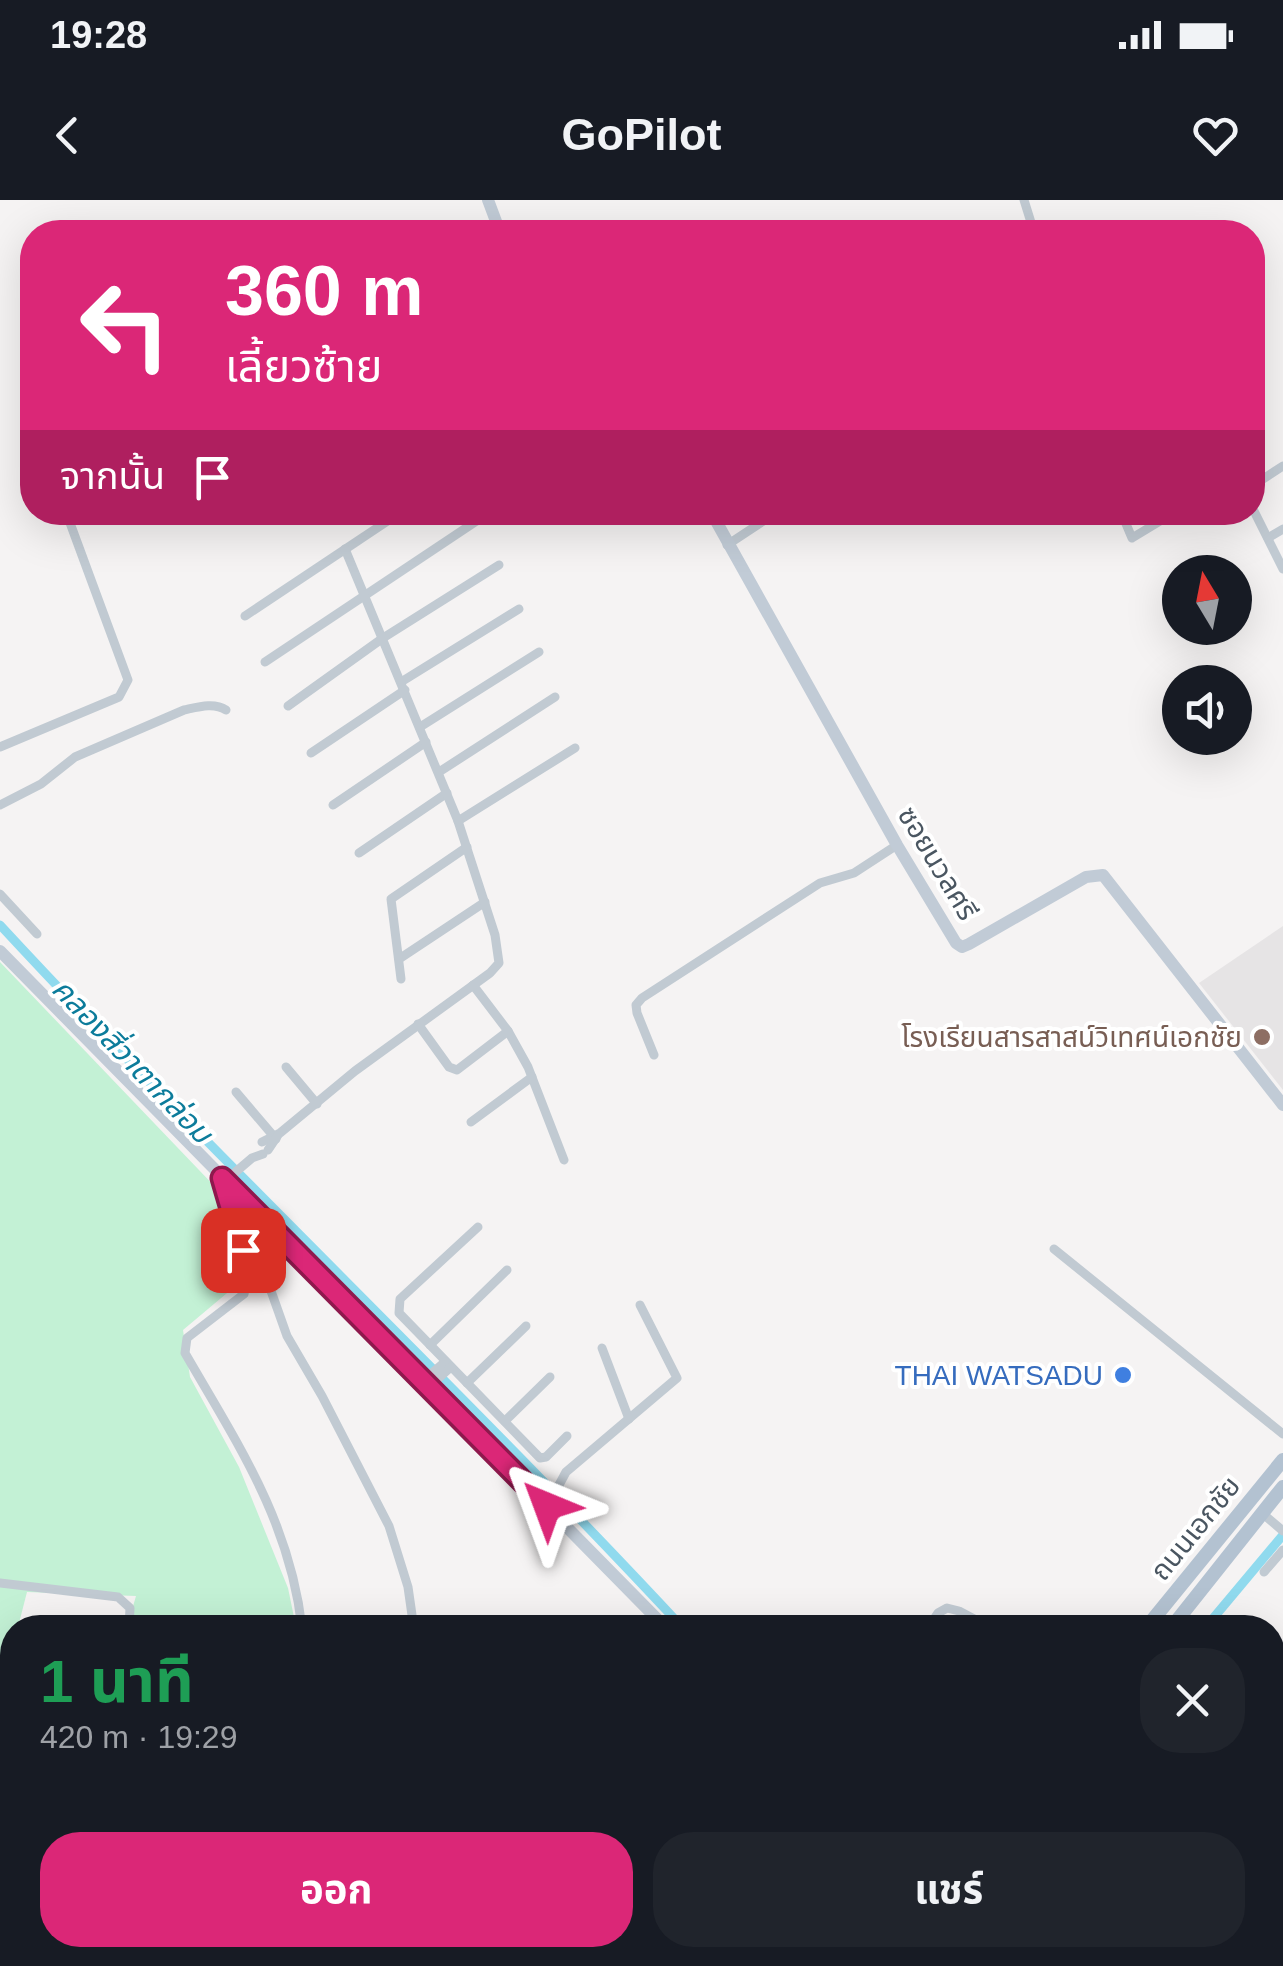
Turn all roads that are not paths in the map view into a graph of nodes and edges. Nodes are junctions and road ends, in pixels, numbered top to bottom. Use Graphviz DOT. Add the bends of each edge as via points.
graph roads {
  1 [pos="71,525"];
  2 [pos="382,525"];
  3 [pos="470,525"];
  4 [pos="717,525"];
  5 [pos="757,525"];
  6 [pos="1126,525"];
  7 [pos="1154,525"];
  8 [pos="1261,525"];
  9 [pos="1283,529"];
  10 [pos="1268,538"];
  11 [pos="727,545"];
  12 [pos="346,549"];
  13 [pos="499,565"];
  14 [pos="1283,569"];
  15 [pos="364,594"];
  16 [pos="518,609"];
  17 [pos="245,616"];
  18 [pos="383,638"];
  19 [pos="539,652"];
  20 [pos="265,662"];
  21 [pos="403,686"];
  22 [pos="555,698"];
  23 [pos="288,706"];
  24 [pos="226,710"];
  25 [pos="420,727"];
  26 [pos="426,742"];
  27 [pos="0,747"];
  28 [pos="576,748"];
  29 [pos="311,753"];
  30 [pos="439,772"];
  31 [pos="447,792"];
  32 [pos="0,804"];
  33 [pos="333,804"];
  34 [pos="458,821"];
  35 [pos="896,845"];
  36 [pos="467,847"];
  37 [pos="360,853"];
  38 [pos="0,894"];
  39 [pos="485,902"];
  40 [pos="37,934"];
  41 [pos="0,951"];
  42 [pos="399,959"];
  43 [pos="401,978"];
  44 [pos="473,985"];
  45 [pos="418,1024"];
  46 [pos="508,1031"];
  47 [pos="654,1055"];
  48 [pos="286,1067"];
  49 [pos="532,1076"];
  50 [pos="236,1092"];
  51 [pos="317,1104"];
  52 [pos="1283,1105"];
  53 [pos="471,1122"];
  54 [pos="276,1136"];
  55 [pos="564,1160"];
  56 [pos="228,1183"];
  57 [pos="478,1227"];
  58 [pos="1054,1249"];
  59 [pos="507,1270"];
  60 [pos="640,1305"];
  61 [pos="526,1326"];
  62 [pos="430,1345"];
  63 [pos="602,1348"];
  64 [pos="445,1367"];
  65 [pos="550,1377"];
  66 [pos="430,1381"];
  67 [pos="467,1383"];
  68 [pos="630,1420"];
  69 [pos="505,1421"];
  70 [pos="1283,1434"];
  71 [pos="567,1436"];
  72 [pos="1283,1460"];
  73 [pos="1283,1487"];
  74 [pos="544,1498"];
  75 [pos="1262,1513"];
  76 [pos="1280,1528"];
  77 [pos="1219,1536"];
  78 [pos="1233,1549"];
  79 [pos="1283,1550"];
  80 [pos="1264,1572"];
  81 [pos="0,1583"];
  82 [pos="130,1615"];
  83 [pos="299,1615"];
  84 [pos="412,1615"];
  85 [pos="654,1615"];
  86 [pos="937,1615"];
  87 [pos="962,1615"];
  88 [pos="1156,1615"];
  89 [pos="1181,1615"];
  1 -- 27 [label="street" via="127,685 119,697"];
  2 -- 12 [label="street"];
  3 -- 15 [label="street"];
  4 -- 11 [label="street, ซอยนวลศรี"];
  5 -- 11 [label="street"];
  6 -- 7 [label="street" via="1132,538"];
  8 -- 10 [label="street"];
  9 -- 10 [label="street"];
  10 -- 14 [label="street"];
  11 -- 35 [label="street, ซอยนวลศรี"];
  12 -- 15 [label="street"];
  12 -- 17 [label="street"];
  13 -- 18 [label="street"];
  15 -- 18 [label="street"];
  15 -- 20 [label="street"];
  16 -- 21 [label="street"];
  18 -- 21 [label="street"];
  18 -- 23 [label="street"];
  19 -- 25 [label="street"];
  21 -- 25 [label="street"];
  21 -- 29 [label="street"];
  22 -- 30 [label="street"];
  24 -- 32 [label="street" via="184,710 75,757"];
  25 -- 26 [label="street"];
  26 -- 30 [label="street"];
  26 -- 33 [label="street"];
  28 -- 34 [label="street"];
  30 -- 31 [label="street"];
  31 -- 34 [label="street"];
  31 -- 37 [label="street"];
  34 -- 36 [label="street"];
  35 -- 47 [label="street" via="854,873 820,883 642,998 636,1012"];
  35 -- 52 [label="street, ซอยนวลศรี" via="962,946 1086,876 1103,874"];
  36 -- 39 [label="street"];
  36 -- 42 [label="street" via="391,900"];
  38 -- 40 [label="street"];
  39 -- 42 [label="street"];
  39 -- 44 [label="street" via="499,963"];
  41 -- 56 [label="street"];
  42 -- 43 [label="street"];
  44 -- 45 [label="street"];
  44 -- 46 [label="street"];
  45 -- 46 [label="street" via="456,1070"];
  45 -- 51 [label="street"];
  46 -- 49 [label="street"];
  48 -- 51 [label="street"];
  49 -- 53 [label="street"];
  49 -- 55 [label="street"];
  50 -- 54 [label="street"];
  51 -- 54 [label="street"];
  54 -- 56 [label="street"];
  56 -- 66 [label="street"];
  56 -- 83 [label="street" via="248,1285 188,1338 185,1353 272,1507"];
  56 -- 84 [label="street" via="286,1336 389,1526"];
  57 -- 62 [label="street" via="400,1299 399,1314"];
  58 -- 70 [label="street"];
  59 -- 62 [label="street"];
  60 -- 68 [label="street" via="676,1378"];
  61 -- 67 [label="street"];
  62 -- 64 [label="street"];
  63 -- 68 [label="street"];
  64 -- 66 [label="street"];
  64 -- 67 [label="street"];
  65 -- 69 [label="street"];
  66 -- 74 [label="street"];
  67 -- 69 [label="street"];
  68 -- 74 [label="street"];
  69 -- 71 [label="street" via="540,1458"];
  72 -- 77 [label="main road, ถนนเอกชัย"];
  73 -- 75 [label="main road, ถนนเอกชัย"];
  74 -- 85 [label="street"];
  75 -- 76 [label="street"];
  75 -- 78 [label="main road, ถนนเอกชัย"];
  77 -- 78 [label="main road"];
  77 -- 88 [label="main road, ถนนเอกชัย"];
  78 -- 89 [label="main road, ถนนเอกชัย"];
  79 -- 80 [label="street"];
  81 -- 82 [label="street" via="118,1597"];
  86 -- 87 [label="street" via="947,1608"];
}
